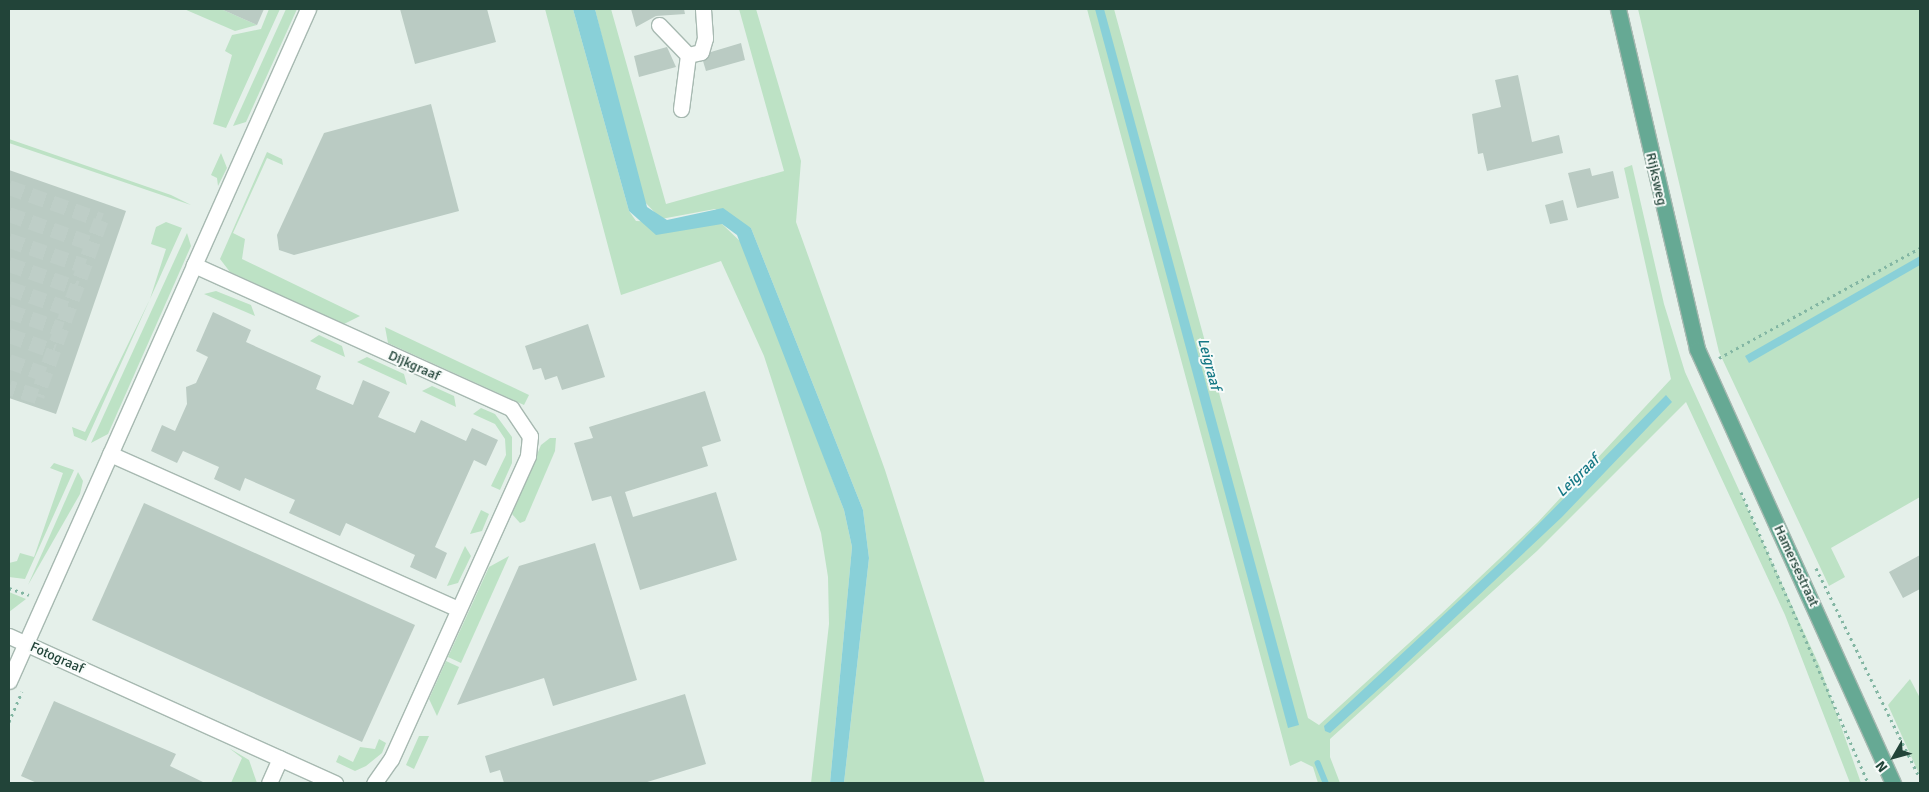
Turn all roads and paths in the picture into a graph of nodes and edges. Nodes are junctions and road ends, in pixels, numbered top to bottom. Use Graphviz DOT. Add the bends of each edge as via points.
graph roads {
  1 [pos="308,9"];
  2 [pos="703,9"];
  3 [pos="1618,9"];
  4 [pos="659,25"];
  5 [pos="688,55"];
  6 [pos="681,109"];
  7 [pos="1920,248"];
  8 [pos="194,265"];
  9 [pos="1698,349"];
  10 [pos="1704,366"];
  11 [pos="110,454"];
  12 [pos="1737,482"];
  13 [pos="1814,565"];
  14 [pos="458,608"];
  15 [pos="9,636"];
  16 [pos="24,643"];
  17 [pos="9,681"];
  18 [pos="280,758"];
  19 [pos="1920,778"];
  20 [pos="269,783"];
  21 [pos="335,783"];
  22 [pos="374,783"];
  23 [pos="1868,783"];
  24 [pos="1893,783"];
  1 -- 8 [label="street"];
  2 -- 5 [label="street" via="705,38 701,52"];
  3 -- 9 [label="main road, Rijksweg"];
  4 -- 5 [label="street"];
  5 -- 6 [label="street"];
  7 -- 10 [label="path"];
  8 -- 11 [label="street, Fotograaf"];
  8 -- 14 [label="street, Dijkgraaf" via="511,408 520,416 530,436 528,456"];
  9 -- 10 [label="main road, Hamersestraat"];
  10 -- 24 [label="main road, Hamersestraat"];
  11 -- 14 [label="street"];
  11 -- 16 [label="street, Fotograaf"];
  12 -- 23 [label="path, Hamersestraat"];
  13 -- 19 [label="path, Hamersestraat"];
  14 -- 22 [label="street, Dijkgraaf" via="391,759"];
  15 -- 16 [label="street"];
  16 -- 17 [label="street"];
  16 -- 18 [label="street, Fotograaf"];
  18 -- 20 [label="street"];
  18 -- 21 [label="street, Fotograaf"];
}
